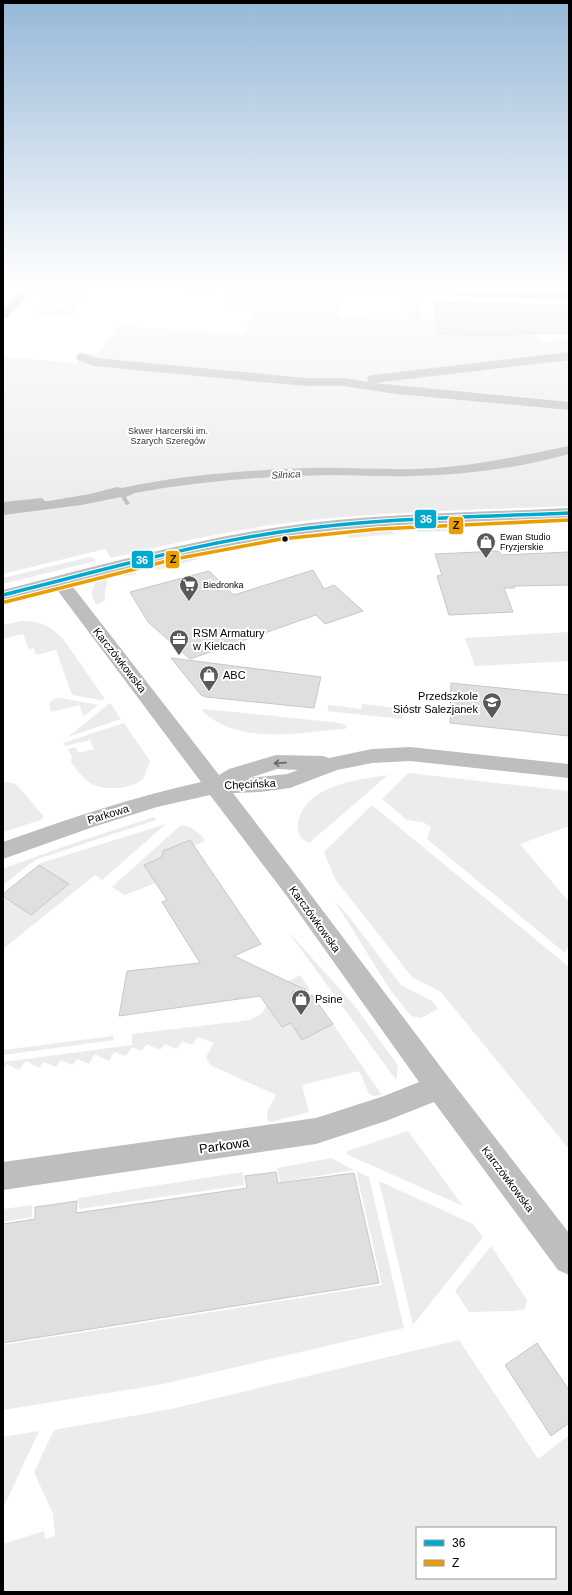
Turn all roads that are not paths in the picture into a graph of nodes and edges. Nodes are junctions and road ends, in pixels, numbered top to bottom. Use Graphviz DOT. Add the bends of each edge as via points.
graph roads {
  1 [pos="90,360"];
  2 [pos="146,360"];
  3 [pos="536,360"];
  4 [pos="340,382"];
  5 [pos="373,382"];
  6 [pos="569,399"];
  7 [pos="569,406"];
  8 [pos="569,513"];
  9 [pos="60,580"];
  10 [pos="3,595"];
  11 [pos="569,771"];
  12 [pos="215,786"];
  13 [pos="3,851"];
  14 [pos="439,1087"];
  15 [pos="3,1176"];
  16 [pos="569,1259"];
  1 -- 4 [label="street" via="305,382"];
  2 -- 4 [label="street" via="306,374"];
  3 -- 5 [label="street"];
  4 -- 5 [label="street"];
  5 -- 6 [label="street"];
  5 -- 7 [label="street" via="403,391"];
  8 -- 9 [label="street" via="400,520 308,528 173,552"];
  9 -- 10 [label="street"];
  9 -- 12 [label="street, Karczówkowska"];
  11 -- 12 [label="street, Chęcińska" via="410,754 372,756 332,764 290,781"];
  12 -- 13 [label="street, Parkowa" via="85,821"];
  12 -- 14 [label="street, Karczówkowska"];
  14 -- 15 [label="street, Parkowa" via="316,1131"];
  14 -- 16 [label="street, Karczówkowska"];
}
